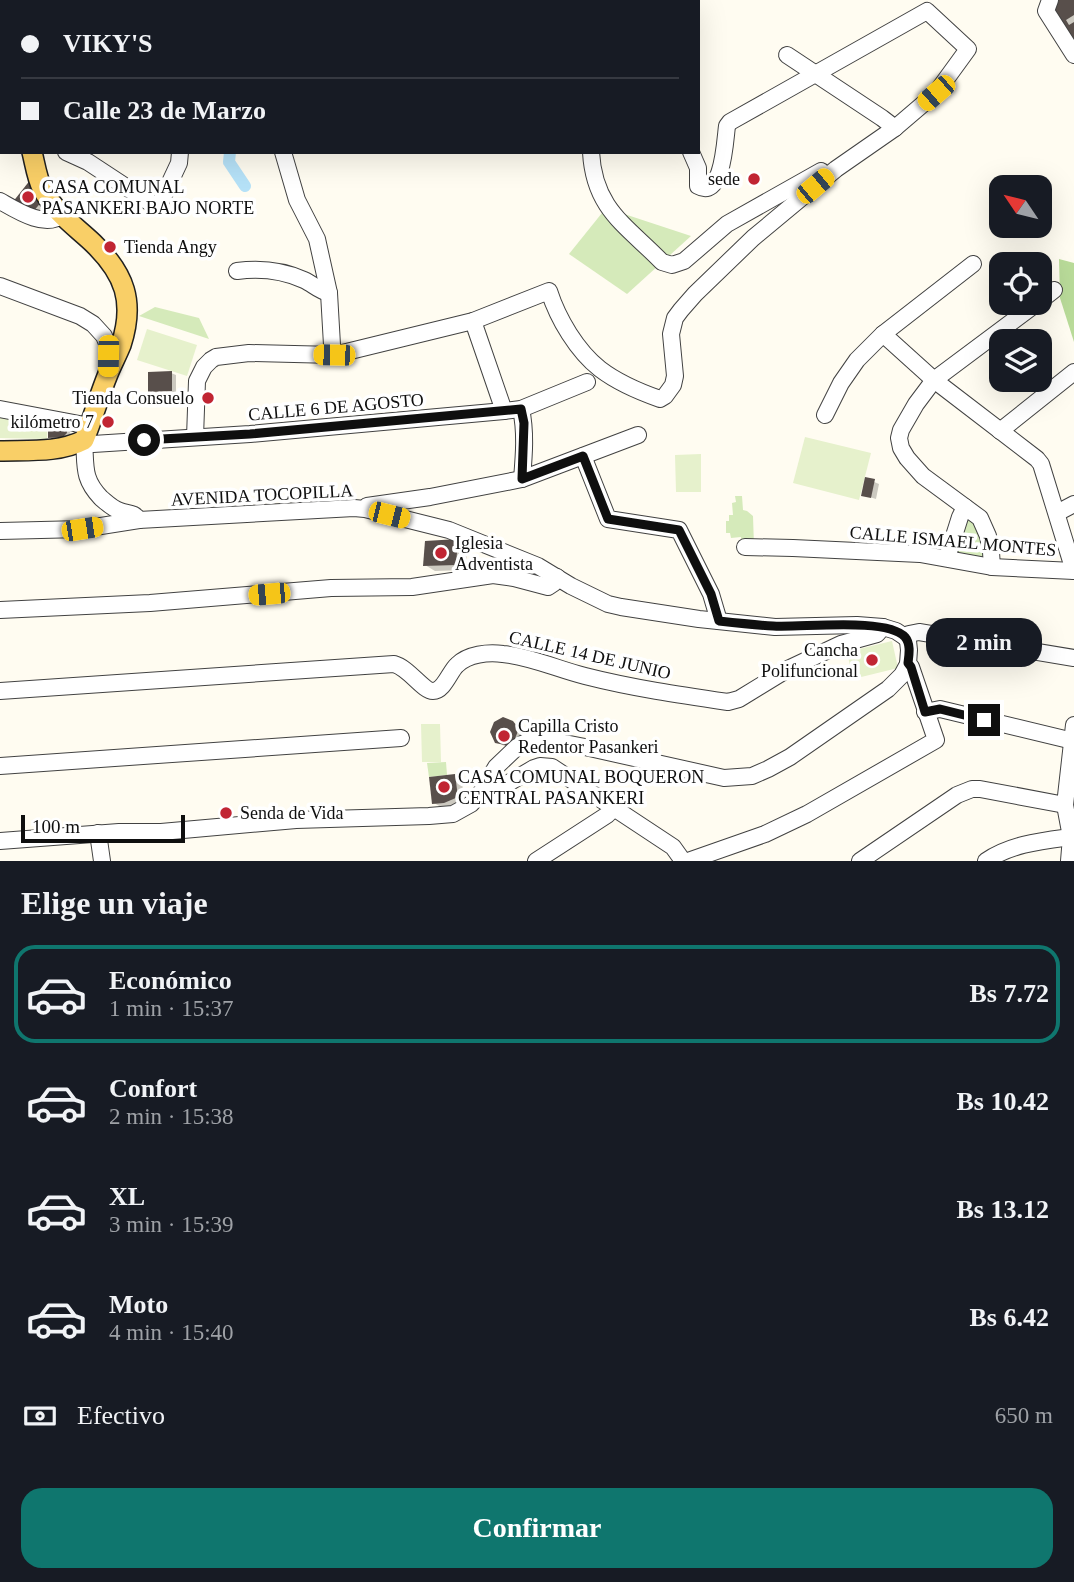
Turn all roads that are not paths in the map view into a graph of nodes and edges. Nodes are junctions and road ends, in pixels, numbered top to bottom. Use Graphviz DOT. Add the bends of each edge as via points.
graph roads {
  1 [pos="1048,6"];
  2 [pos="787,55"];
  3 [pos="1074,55"];
  4 [pos="816,73"];
  5 [pos="895,128"];
  6 [pos="33,154"];
  7 [pos="70,154"];
  8 [pos="180,154"];
  9 [pos="284,154"];
  10 [pos="591,154"];
  11 [pos="692,154"];
  12 [pos="836,169"];
  13 [pos="0,201"];
  14 [pos="61,215"];
  15 [pos="973,264"];
  16 [pos="237,271"];
  17 [pos="0,286"];
  18 [pos="329,293"];
  19 [pos="1021,315"];
  20 [pos="473,321"];
  21 [pos="883,334"];
  22 [pos="334,355"];
  23 [pos="1074,372"];
  24 [pos="108,373"];
  25 [pos="934,380"];
  26 [pos="587,382"];
  27 [pos="0,409"];
  28 [pos="521,409"];
  29 [pos="504,411"];
  30 [pos="825,415"];
  31 [pos="1000,431"];
  32 [pos="87,433"];
  33 [pos="638,435"];
  34 [pos="195,437"];
  35 [pos="0,451"];
  36 [pos="583,456"];
  37 [pos="522,479"];
  38 [pos="1074,504"];
  39 [pos="965,506"];
  40 [pos="365,509"];
  41 [pos="1057,513"];
  42 [pos="139,520"];
  43 [pos="0,531"];
  44 [pos="745,547"];
  45 [pos="947,558"];
  46 [pos="992,567"];
  47 [pos="1074,571"];
  48 [pos="557,578"];
  49 [pos="0,610"];
  50 [pos="719,621"];
  51 [pos="883,627"];
  52 [pos="905,636"];
  53 [pos="1074,658"];
  54 [pos="908,663"];
  55 [pos="0,691"];
  56 [pos="925,712"];
  57 [pos="1073,733"];
  58 [pos="401,738"];
  59 [pos="0,766"];
  60 [pos="480,793"];
  61 [pos="1065,805"];
  62 [pos="615,807"];
  63 [pos="98,834"];
  64 [pos="1071,837"];
  65 [pos="0,841"];
  66 [pos="102,861"];
  67 [pos="536,861"];
  68 [pos="685,861"];
  69 [pos="860,861"];
  70 [pos="986,861"];
  71 [pos="1069,861"];
  1 -- 3 [label="street"];
  2 -- 4 [label="street"];
  4 -- 5 [label="street"];
  4 -- 5 [label="street" via="927,11 968,48 936,93"];
  4 -- 11 [label="street" via="730,122 720,171 706,189 698,186"];
  5 -- 12 [label="street"];
  6 -- 14 [label="main road" via="42,188"];
  7 -- 8 [label="street" via="158,208"];
  9 -- 18 [label="street" via="297,200 317,239"];
  10 -- 12 [label="street" via="603,200 662,262 672,265 684,261 727,223 831,166"];
  12 -- 20 [label="street" via="753,238 681,310 671,334 673,385 660,399 600,369 577,344 551,297"];
  13 -- 14 [label="street" via="39,219 56,220"];
  14 -- 24 [label="main road" via="114,265 124,284 128,317"];
  15 -- 21 [label="street"];
  16 -- 18 [label="street" via="275,271"];
  17 -- 24 [label="street" via="93,324 104,336"];
  18 -- 22 [label="street"];
  19 -- 25 [label="street"];
  20 -- 22 [label="street"];
  20 -- 29 [label="street"];
  21 -- 25 [label="street"];
  21 -- 30 [label="street" via="841,383"];
  22 -- 34 [label="street" via="249,354 211,360 197,381"];
  23 -- 31 [label="street"];
  24 -- 32 [label="main road"];
  25 -- 31 [label="street"];
  25 -- 39 [label="street" via="901,430 901,448 923,476"];
  26 -- 28 [label="street, CALLE 6 DE AGOSTO"];
  27 -- 32 [label="street, CALLE 6 DE AGOSTO"];
  28 -- 29 [label="street, CALLE 6 DE AGOSTO"];
  28 -- 37 [label="street"];
  29 -- 34 [label="street, CALLE 6 DE AGOSTO"];
  31 -- 41 [label="street" via="1041,464"];
  32 -- 34 [label="street, CALLE 6 DE AGOSTO" via="93,444"];
  32 -- 35 [label="main road" via="74,446"];
  32 -- 42 [label="street" via="86,478 108,505"];
  33 -- 36 [label="street"];
  36 -- 37 [label="street"];
  36 -- 50 [label="street" via="608,519 679,530 711,594"];
  37 -- 40 [label="street"];
  38 -- 41 [label="street"];
  39 -- 45 [label="street"];
  39 -- 46 [label="street" via="984,524"];
  40 -- 42 [label="street, AVENIDA TOCOPILLA"];
  40 -- 48 [label="street, AVENIDA TOCOPILLA" via="449,530"];
  41 -- 47 [label="street"];
  42 -- 43 [label="street, AVENIDA TOCOPILLA" via="82,529"];
  44 -- 45 [label="street, CALLE ISMAEL MONTES"];
  45 -- 46 [label="street, CALLE ISMAEL MONTES"];
  46 -- 47 [label="street, CALLE ISMAEL MONTES"];
  48 -- 49 [label="street" via="548,587 493,575 412,587 331,588"];
  48 -- 50 [label="street, AVENIDA TOCOPILLA" via="608,604"];
  50 -- 51 [label="street, AVENIDA TOCOPILLA" via="775,627"];
  51 -- 52 [label="street, AVENIDA TOCOPILLA"];
  51 -- 55 [label="street, CALLE 14 DE JUNIO" via="877,634 841,644 727,702 646,690 499,653 463,660 435,691 394,664"];
  52 -- 53 [label="street" via="919,632"];
  52 -- 54 [label="street"];
  54 -- 56 [label="street"];
  54 -- 60 [label="street" via="888,689 790,757 752,776 724,778 544,739 517,747 496,767"];
  56 -- 57 [label="street" via="940,709"];
  56 -- 68 [label="street" via="936,740 807,814 765,834"];
  57 -- 61 [label="street"];
  58 -- 59 [label="street"];
  60 -- 62 [label="street" via="488,795 534,768 546,766"];
  60 -- 63 [label="street" via="453,814"];
  61 -- 64 [label="street"];
  61 -- 69 [label="street" via="972,789"];
  62 -- 67 [label="street"];
  62 -- 68 [label="street" via="673,847"];
  63 -- 65 [label="street"];
  63 -- 66 [label="street"];
  64 -- 70 [label="street" via="1030,843"];
  64 -- 71 [label="street"];
}
